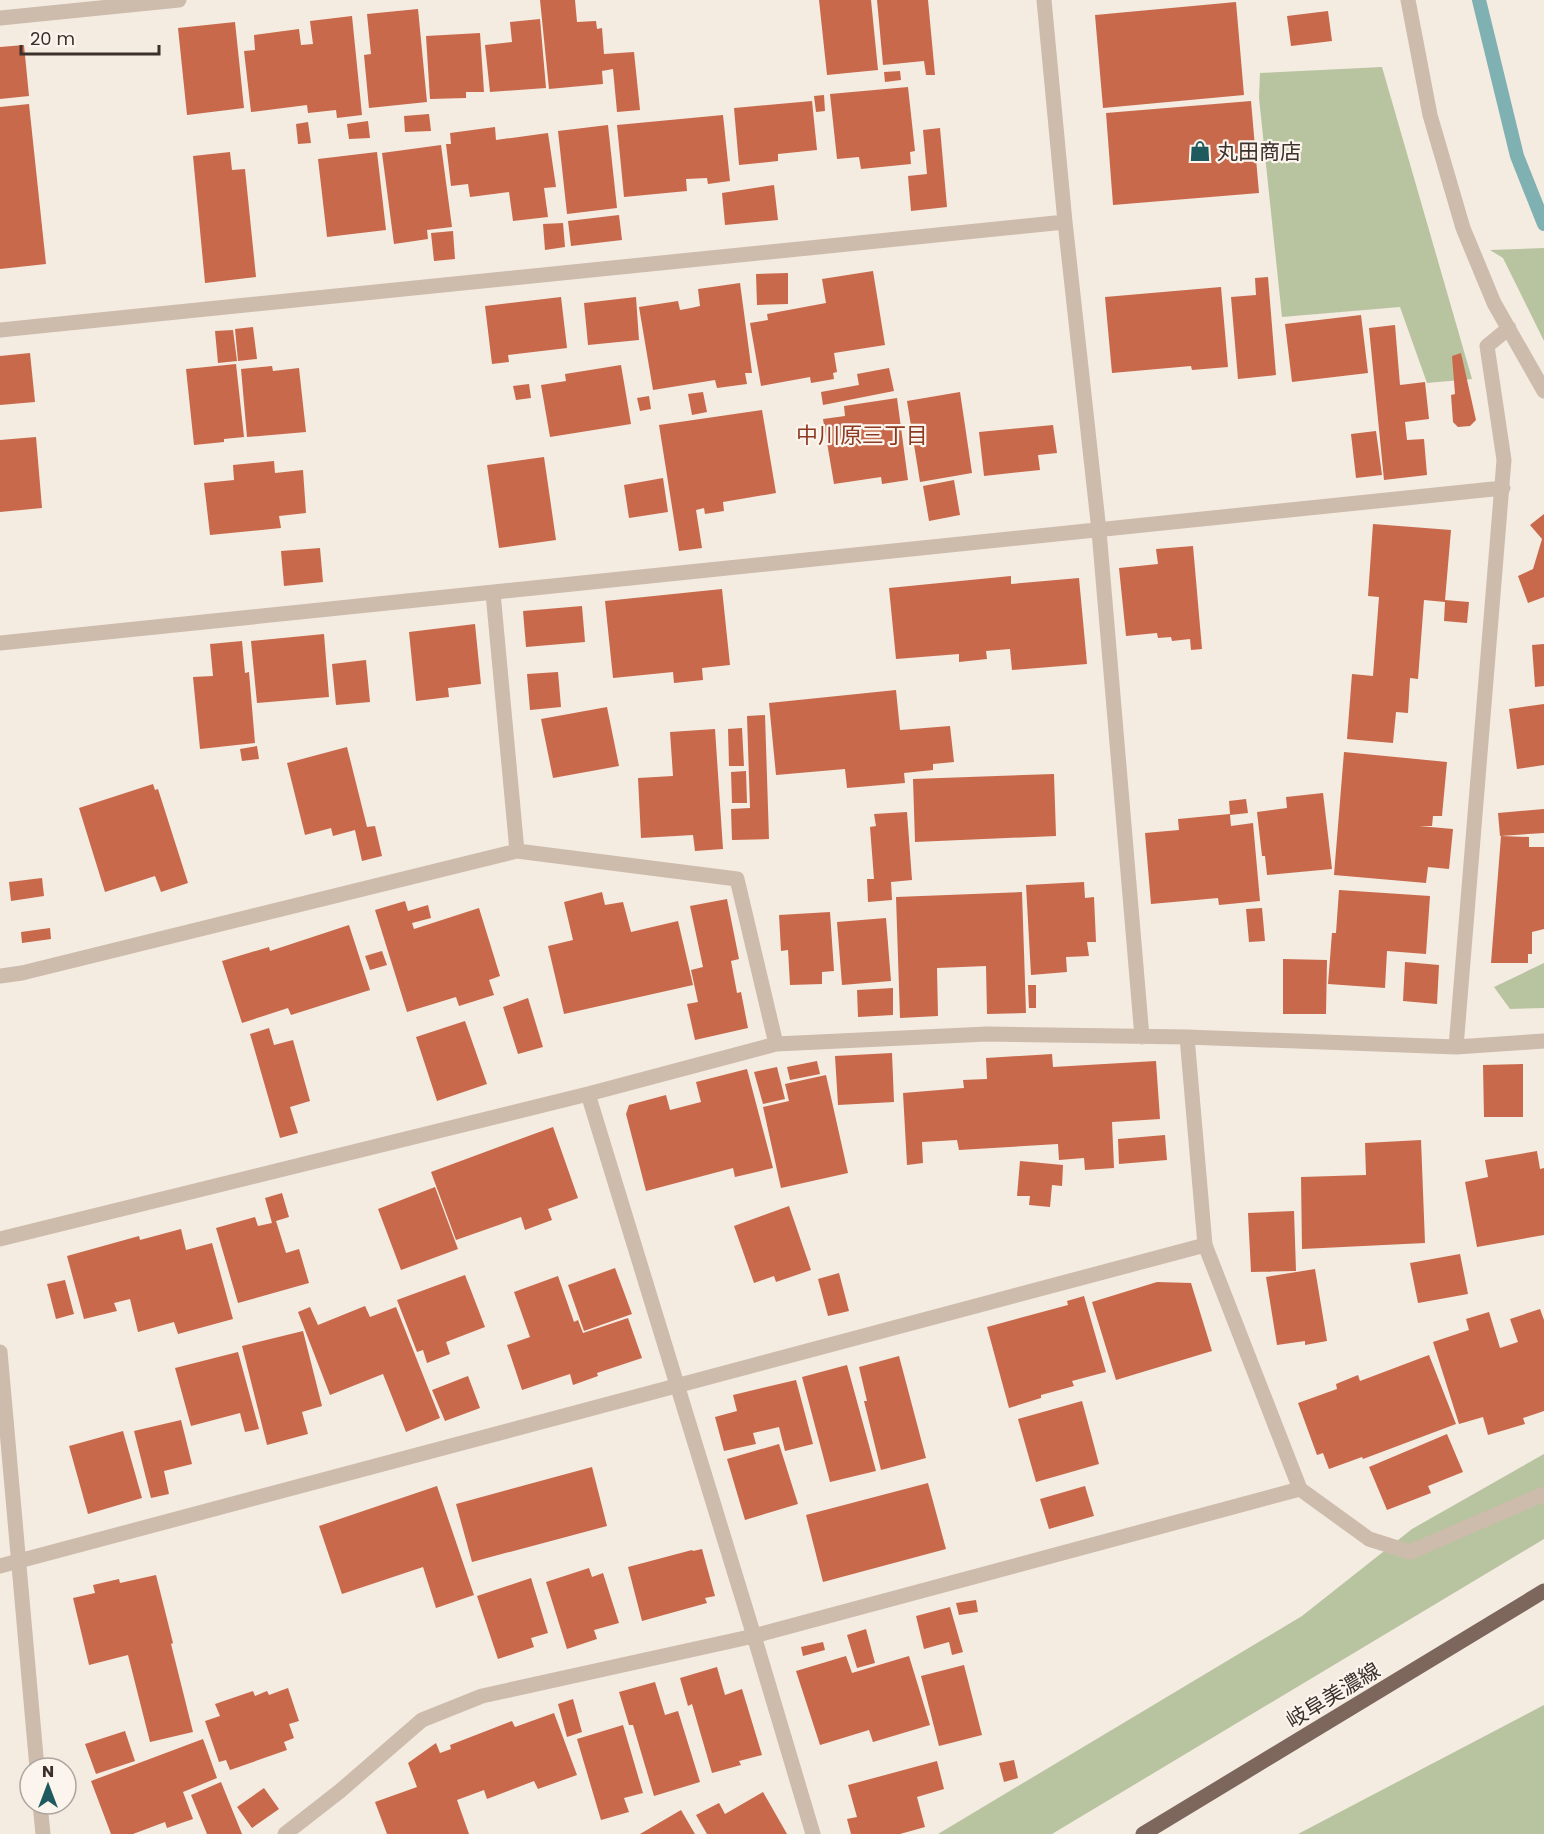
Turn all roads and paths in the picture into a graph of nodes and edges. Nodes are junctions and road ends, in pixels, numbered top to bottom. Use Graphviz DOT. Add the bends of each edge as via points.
graph roads {
  1 [pos="179,0"];
  2 [pos="1044,0"];
  3 [pos="1408,0"];
  4 [pos="0,18"];
  5 [pos="1065,222"];
  6 [pos="1509,328"];
  7 [pos="0,330"];
  8 [pos="1544,391"];
  9 [pos="1503,489"];
  10 [pos="1099,531"];
  11 [pos="493,593"];
  12 [pos="0,643"];
  13 [pos="517,851"];
  14 [pos="0,976"];
  15 [pos="1142,1037"];
  16 [pos="1187,1038"];
  17 [pos="1544,1041"];
  18 [pos="776,1044"];
  19 [pos="1456,1047"];
  20 [pos="588,1094"];
  21 [pos="0,1239"];
  22 [pos="1205,1245"];
  23 [pos="0,1352"];
  24 [pos="677,1384"];
  25 [pos="1300,1489"];
  26 [pos="1544,1494"];
  27 [pos="19,1561"];
  28 [pos="0,1566"];
  29 [pos="1544,1591"];
  30 [pos="754,1636"];
  31 [pos="36,1756"];
  32 [pos="41,1816"];
  33 [pos="43,1834"];
  34 [pos="285,1834"];
  35 [pos="813,1834"];
  36 [pos="1143,1834"];
  1 -- 4 [label="street"];
  2 -- 5 [label="street"];
  3 -- 6 [label="street" via="1430,115 1463,228 1494,303"];
  5 -- 7 [label="street"];
  5 -- 10 [label="street"];
  6 -- 8 [label="street"];
  6 -- 9 [label="street" via="1487,346 1504,460"];
  9 -- 10 [label="street"];
  9 -- 19 [label="street"];
  10 -- 11 [label="street"];
  10 -- 15 [label="street"];
  11 -- 12 [label="street"];
  11 -- 13 [label="street"];
  13 -- 14 [label="street"];
  13 -- 18 [label="street" via="737,879"];
  15 -- 16 [label="street"];
  15 -- 18 [label="street" via="987,1034"];
  16 -- 19 [label="street"];
  16 -- 22 [label="street"];
  17 -- 19 [label="street"];
  18 -- 20 [label="street"];
  20 -- 21 [label="street"];
  20 -- 24 [label="street"];
  22 -- 24 [label="street"];
  22 -- 25 [label="street"];
  23 -- 27 [label="street"];
  24 -- 27 [label="street"];
  24 -- 30 [label="street"];
  25 -- 26 [label="street" via="1369,1539 1410,1552"];
  25 -- 30 [label="street"];
  27 -- 28 [label="street"];
  27 -- 31 [label="street"];
  29 -- 36 [label="main road, 岐阜美濃線"];
  30 -- 34 [label="street" via="482,1696 422,1720"];
  30 -- 35 [label="street"];
  32 -- 33 [label="street"];
}
